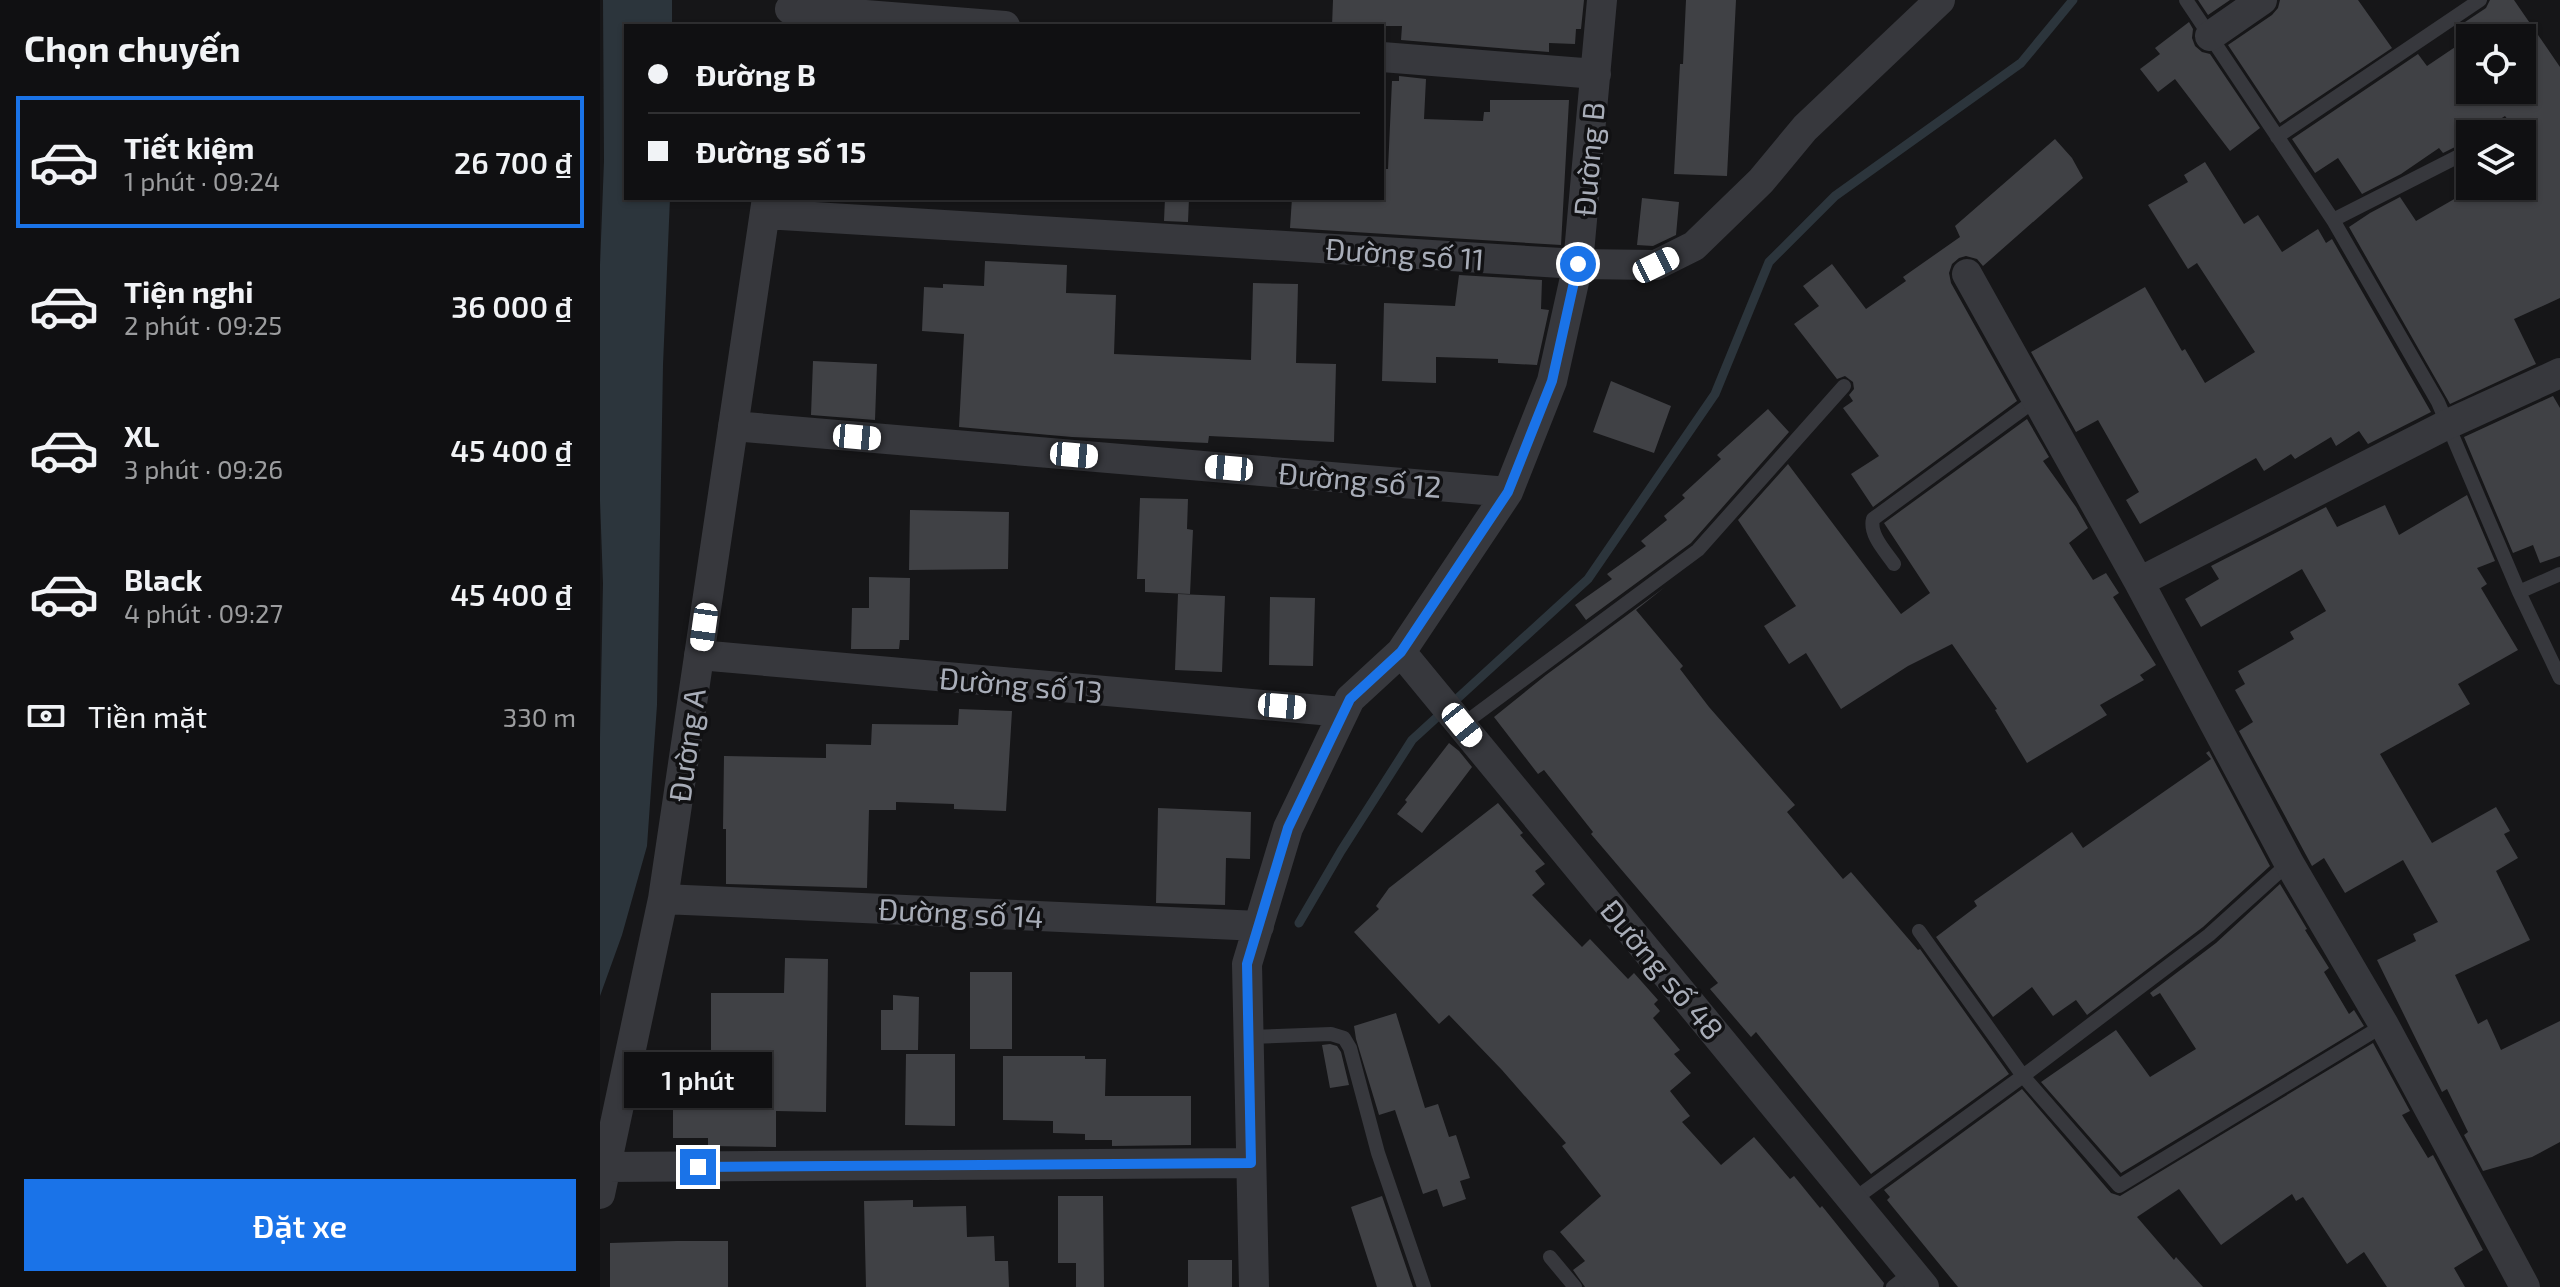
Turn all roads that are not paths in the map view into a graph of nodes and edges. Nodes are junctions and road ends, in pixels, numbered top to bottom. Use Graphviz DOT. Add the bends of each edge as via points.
graph roads {
  1 [pos="1602,0"];
  2 [pos="1940,0"];
  3 [pos="2186,0"];
  4 [pos="2262,0"];
  5 [pos="2480,0"];
  6 [pos="789,12"];
  7 [pos="974,24"];
  8 [pos="2210,36"];
  9 [pos="1384,57"];
  10 [pos="1596,74"];
  11 [pos="2277,137"];
  12 [pos="2456,158"];
  13 [pos="766,206"];
  14 [pos="2333,220"];
  15 [pos="1578,264"];
  16 [pos="1967,274"];
  17 [pos="2560,373"];
  18 [pos="1844,386"];
  19 [pos="2037,399"];
  20 [pos="2446,425"];
  21 [pos="733,426"];
  22 [pos="1508,492"];
  23 [pos="1894,564"];
  24 [pos="2560,574"];
  25 [pos="2139,582"];
  26 [pos="2519,592"];
  27 [pos="1401,652"];
  28 [pos="699,655"];
  29 [pos="2560,678"];
  30 [pos="1343,712"];
  31 [pos="1458,720"];
  32 [pos="2289,863"];
  33 [pos="663,899"];
  34 [pos="1259,926"];
  35 [pos="1919,931"];
  36 [pos="2384,1025"];
  37 [pos="1248,1037"];
  38 [pos="2023,1076"];
  39 [pos="1251,1163"];
  40 [pos="603,1181"];
  41 [pos="1853,1200"];
  42 [pos="1550,1257"];
  43 [pos="1910,1282"];
  44 [pos="1254,1287"];
  45 [pos="1424,1287"];
  46 [pos="1575,1287"];
  47 [pos="2525,1287"];
  1 -- 10 [label="street, Đường B"];
  2 -- 15 [label="street, Đường số 11" via="1805,128 1761,181 1694,246 1656,265"];
  3 -- 8 [label="lane"];
  4 -- 8 [label="street"];
  5 -- 11 [label="lane"];
  6 -- 7 [label="street"];
  8 -- 11 [label="lane"];
  9 -- 10 [label="street"];
  10 -- 15 [label="street, Đường B"];
  11 -- 14 [label="lane"];
  12 -- 14 [label="lane"];
  13 -- 15 [label="street, Đường số 11"];
  13 -- 21 [label="street, Đường A"];
  14 -- 20 [label="lane" via="2438,402"];
  15 -- 22 [label="street, Đường B" via="1552,381"];
  16 -- 19 [label="street"];
  17 -- 20 [label="street"];
  18 -- 31 [label="lane" via="1698,550"];
  19 -- 23 [label="lane" via="1873,519 1871,527"];
  19 -- 25 [label="street"];
  20 -- 25 [label="street"];
  20 -- 26 [label="lane"];
  21 -- 22 [label="street, Đường số 12"];
  21 -- 28 [label="street, Đường A"];
  22 -- 27 [label="street, Đường B"];
  24 -- 26 [label="lane"];
  25 -- 32 [label="street"];
  26 -- 29 [label="lane"];
  27 -- 30 [label="street, Đường B" via="1350,699"];
  27 -- 31 [label="street, Đường số 48"];
  28 -- 30 [label="street, Đường số 13"];
  28 -- 33 [label="street, Đường A"];
  30 -- 34 [label="street, Đường B" via="1288,828"];
  31 -- 41 [label="street, Đường số 48"];
  32 -- 36 [label="street"];
  32 -- 38 [label="lane" via="2209,935"];
  33 -- 34 [label="street, Đường số 14"];
  33 -- 40 [label="street, Đường A"];
  34 -- 37 [label="street, Đường B" via="1247,964"];
  35 -- 38 [label="lane"];
  36 -- 38 [label="lane" via="2119,1186"];
  36 -- 47 [label="street"];
  37 -- 39 [label="street, Đường B"];
  37 -- 45 [label="lane" via="1344,1038"];
  38 -- 41 [label="lane"];
  39 -- 40 [label="street"];
  39 -- 44 [label="street, Đường B"];
  41 -- 43 [label="street, Đường số 48"];
  42 -- 46 [label="lane"];
}
